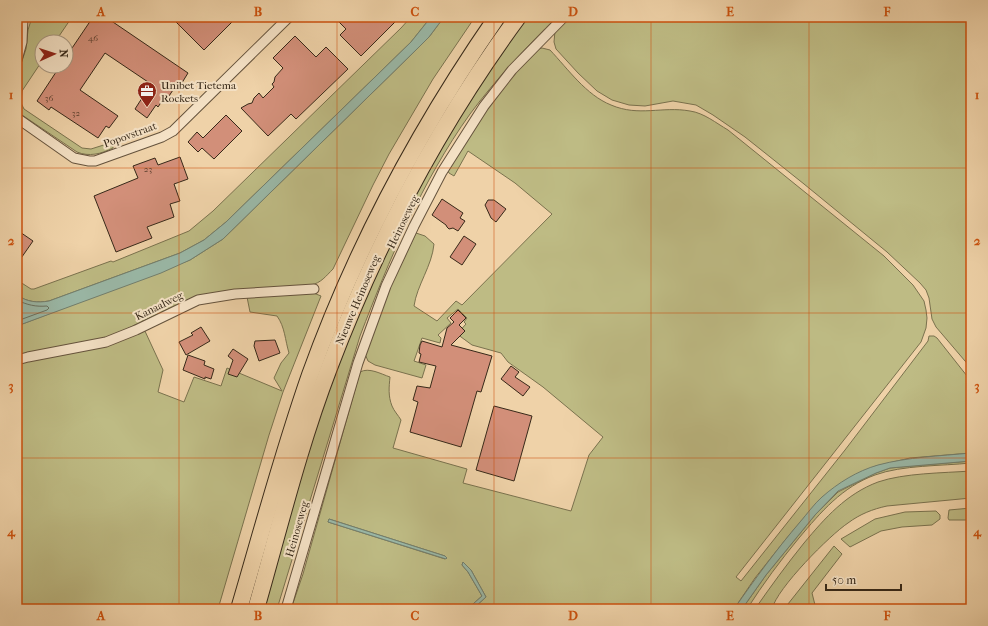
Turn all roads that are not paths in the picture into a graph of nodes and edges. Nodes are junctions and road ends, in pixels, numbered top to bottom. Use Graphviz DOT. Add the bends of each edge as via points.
graph roads {
  1 [pos="23,17"];
  2 [pos="289,17"];
  3 [pos="497,17"];
  4 [pos="518,17"];
  5 [pos="564,17"];
  6 [pos="17,60"];
  7 [pos="17,118"];
  8 [pos="314,289"];
  9 [pos="17,360"];
  10 [pos="239,609"];
  11 [pos="256,609"];
  12 [pos="286,609"];
  1 -- 6 [label="street" via="22,42"];
  2 -- 7 [label="street, Popovstraat" via="173,131 162,137 89,161 74,158"];
  3 -- 10 [label="highway, Nieuwe Heinoseweg" via="435,111 406,162 380,211 345,289 308,382"];
  4 -- 11 [label="highway, Nieuwe Heinoseweg" via="454,111 421,169 388,232 358,299 329,368 304,443"];
  5 -- 12 [label="street, Heinoseweg" via="512,70 484,106 442,172 411,232 384,292 358,363"];
  8 -- 9 [label="street, Kanaalweg" via="235,294 198,300 106,342"];
}
